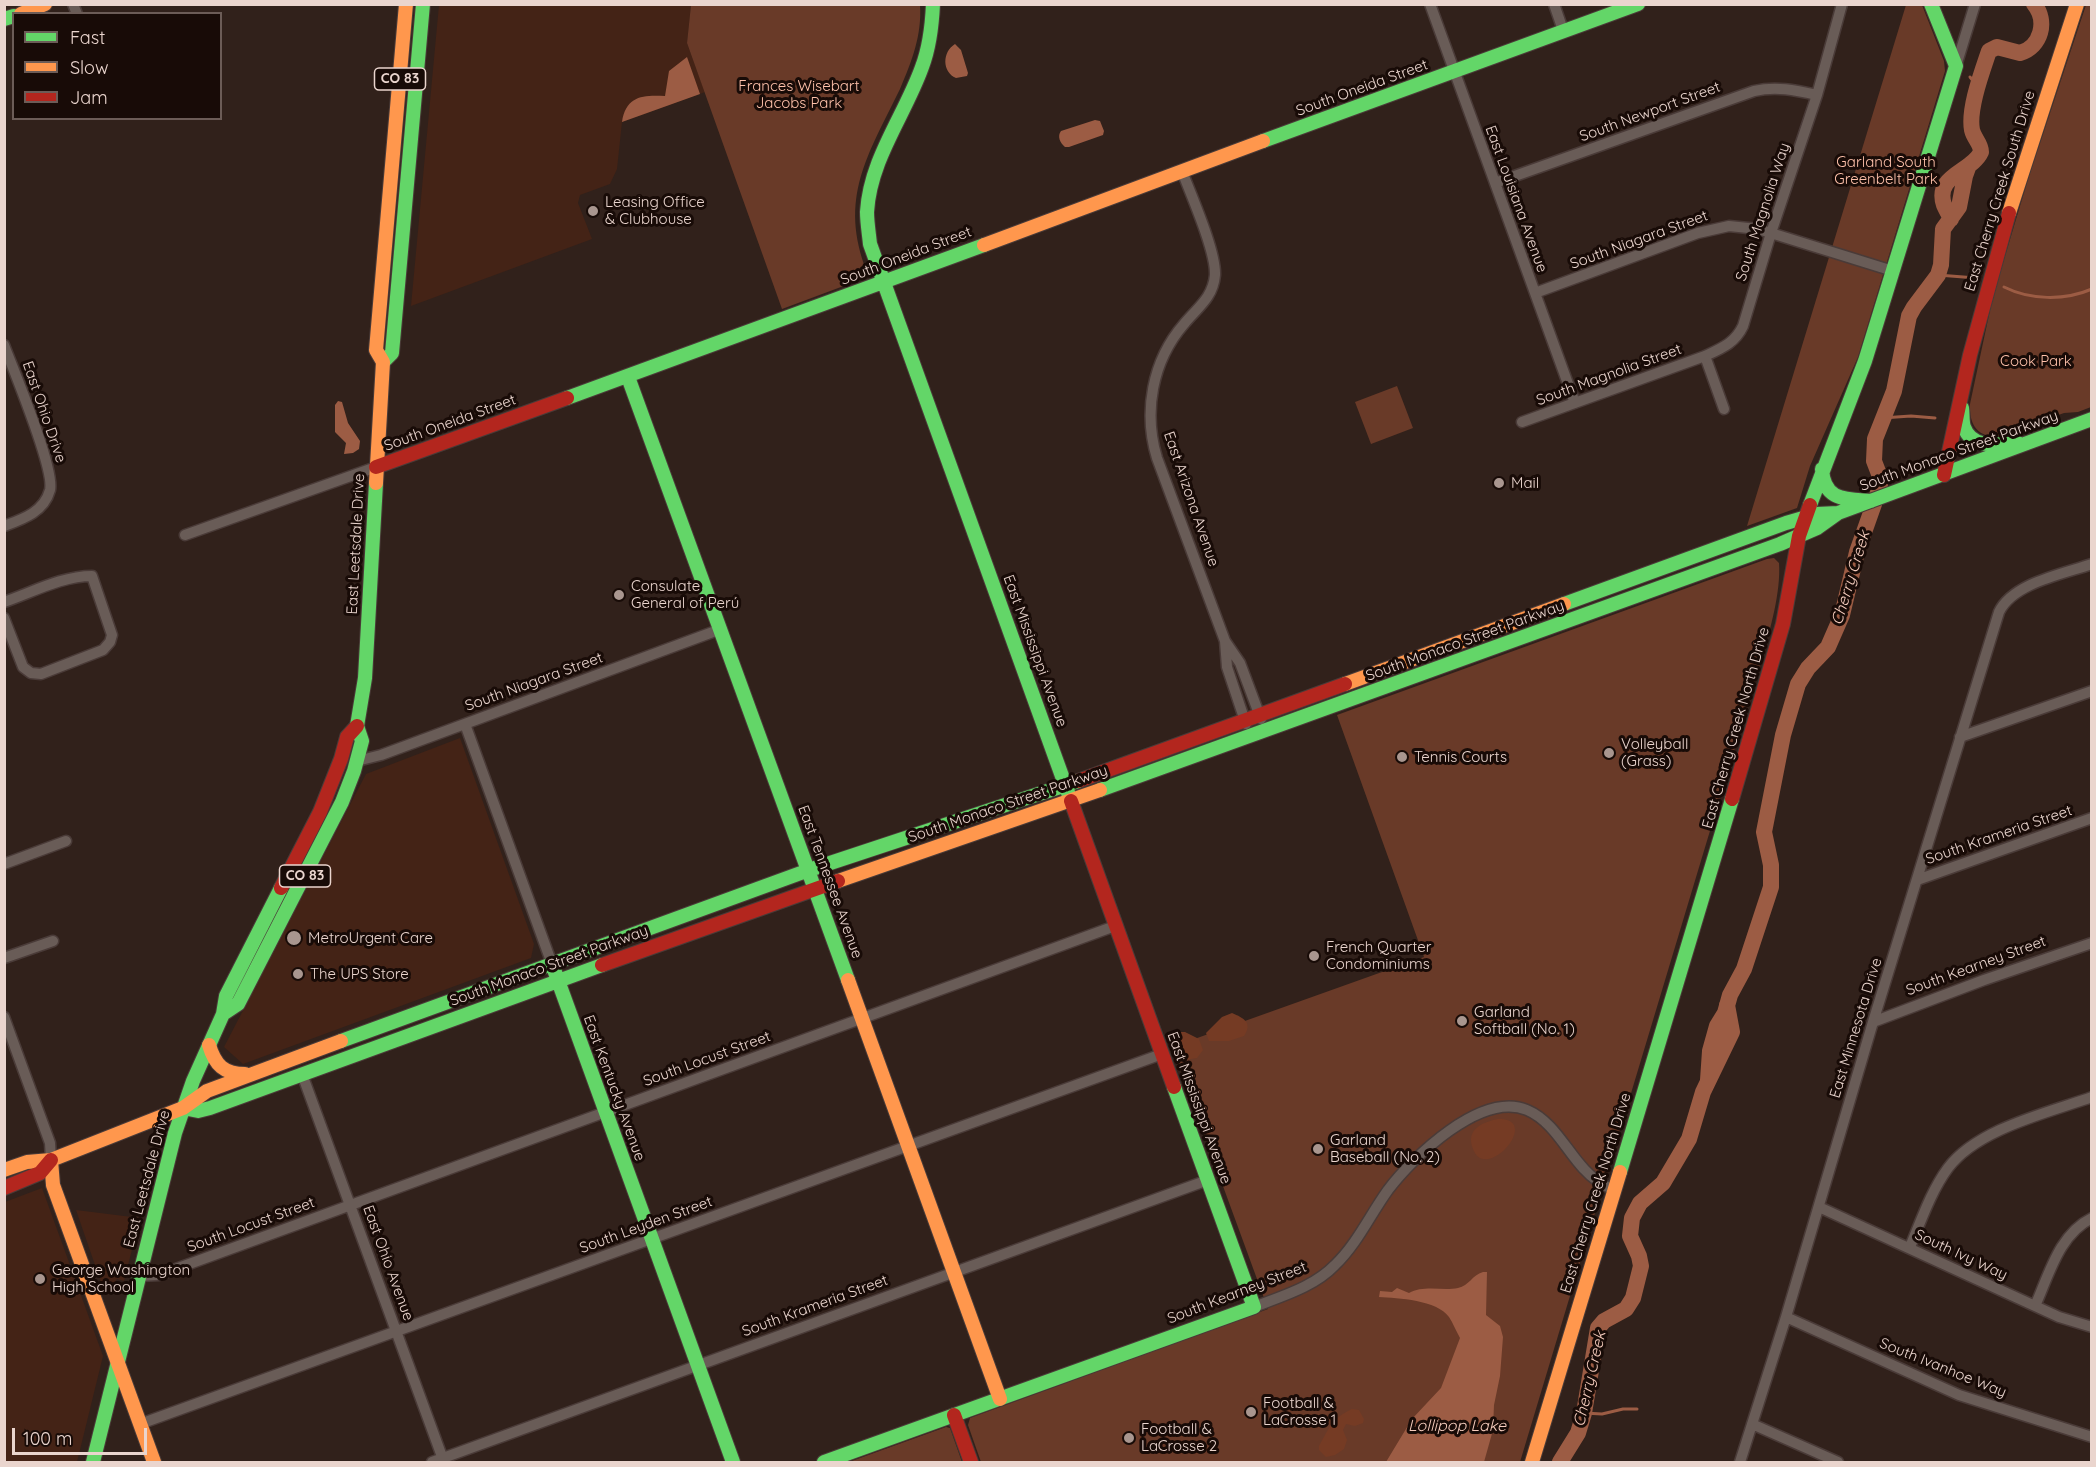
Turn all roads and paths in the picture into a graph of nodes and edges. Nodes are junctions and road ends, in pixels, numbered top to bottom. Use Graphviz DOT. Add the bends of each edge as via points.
graph roads {
  1 [pos="45,4"];
  2 [pos="406,4"];
  3 [pos="423,4"];
  4 [pos="933,4"];
  5 [pos="1430,4"];
  6 [pos="1554,4"];
  7 [pos="1638,4"];
  8 [pos="1842,4"];
  9 [pos="1931,4"];
  10 [pos="1975,4"];
  11 [pos="2077,4"];
  12 [pos="26,12"];
  13 [pos="1563,30"];
  14 [pos="1956,66"];
  15 [pos="1455,72"];
  16 [pos="1817,95"];
  17 [pos="1182,171"];
  18 [pos="1495,183"];
  19 [pos="1771,232"];
  20 [pos="1893,271"];
  21 [pos="884,282"];
  22 [pos="1535,293"];
  23 [pos="4,345"];
  24 [pos="1706,356"];
  25 [pos="383,362"];
  26 [pos="628,377"];
  27 [pos="1962,390"];
  28 [pos="1575,403"];
  29 [pos="1724,409"];
  30 [pos="2091,419"];
  31 [pos="1522,422"];
  32 [pos="2034,441"];
  33 [pos="376,467"];
  34 [pos="1822,470"];
  35 [pos="1950,473"];
  36 [pos="1871,501"];
  37 [pos="1838,513"];
  38 [pos="1806,516"];
  39 [pos="4,526"];
  40 [pos="185,535"];
  41 [pos="1798,536"];
  42 [pos="2091,564"];
  43 [pos="4,602"];
  44 [pos="4,618"];
  45 [pos="721,629"];
  46 [pos="1225,641"];
  47 [pos="2091,691"];
  48 [pos="1260,714"];
  49 [pos="1245,720"];
  50 [pos="465,724"];
  51 [pos="357,726"];
  52 [pos="1257,734"];
  53 [pos="1960,737"];
  54 [pos="357,759"];
  55 [pos="1066,784"];
  56 [pos="1071,801"];
  57 [pos="2091,818"];
  58 [pos="66,842"];
  59 [pos="4,864"];
  60 [pos="809,870"];
  61 [pos="1917,880"];
  62 [pos="815,887"];
  63 [pos="1115,926"];
  64 [pos="53,941"];
  65 [pos="2091,943"];
  66 [pos="4,958"];
  67 [pos="552,964"];
  68 [pos="557,980"];
  69 [pos="224,1014"];
  70 [pos="4,1017"];
  71 [pos="862,1019"];
  72 [pos="1873,1022"];
  73 [pos="208,1045"];
  74 [pos="1162,1054"];
  75 [pos="249,1074"];
  76 [pos="302,1074"];
  77 [pos="2091,1097"];
  78 [pos="183,1108"];
  79 [pos="605,1112"];
  80 [pos="908,1145"];
  81 [pos="51,1160"];
  82 [pos="4,1170"];
  83 [pos="1208,1180"];
  84 [pos="4,1188"];
  85 [pos="1614,1190"];
  86 [pos="350,1205"];
  87 [pos="1819,1207"];
  88 [pos="2091,1218"];
  89 [pos="651,1239"];
  90 [pos="1910,1247"];
  91 [pos="954,1272"];
  92 [pos="139,1276"];
  93 [pos="1254,1306"];
  94 [pos="2035,1306"];
  95 [pos="1786,1317"];
  96 [pos="2091,1327"];
  97 [pos="396,1331"];
  98 [pos="118,1362"];
  99 [pos="698,1364"];
  100 [pos="1000,1399"];
  101 [pos="954,1415"];
  102 [pos="140,1424"];
  103 [pos="1752,1424"];
  104 [pos="2091,1437"];
  105 [pos="444,1460"];
  106 [pos="93,1462"];
  107 [pos="154,1462"];
  108 [pos="432,1462"];
  109 [pos="733,1462"];
  110 [pos="824,1462"];
  111 [pos="971,1462"];
  112 [pos="1532,1462"];
  113 [pos="1740,1462"];
  114 [pos="1839,1462"];
  1 -- 12 [label="street"];
  2 -- 25 [label="street, East Leetsdale Drive / CO 83" via="376,350"];
  3 -- 25 [label="street, East Leetsdale Drive / CO 83" via="392,353"];
  4 -- 21 [label="street, East Mississippi Avenue" via="933,28 926,59 869,194 868,236"];
  5 -- 15 [label="street, East Louisiana Avenue"];
  6 -- 13 [label="street"];
  7 -- 13 [label="street, South Oneida Street"];
  8 -- 16 [label="street, South Magnolia Way"];
  9 -- 14 [label="street"];
  10 -- 14 [label="street, East Cherry Creek North Drive"];
  11 -- 27 [label="street, East Cherry Creek South Drive" via="1984,295"];
  13 -- 15 [label="street, South Oneida Street"];
  14 -- 20 [label="street, East Cherry Creek North Drive"];
  15 -- 17 [label="street, South Oneida Street"];
  15 -- 18 [label="street, East Louisiana Avenue"];
  16 -- 18 [label="street, South Newport Street" via="1790,89 1754,91"];
  16 -- 19 [label="street, South Magnolia Way"];
  17 -- 21 [label="street, South Oneida Street"];
  17 -- 46 [label="street, East Arizona Avenue" via="1213,257 1215,276 1206,301 1179,329 1162,357 1152,392 1151,428 1157,458"];
  18 -- 22 [label="street, East Louisiana Avenue"];
  19 -- 20 [label="street, South Niagara Street"];
  19 -- 22 [label="street, South Niagara Street" via="1741,226 1713,228"];
  19 -- 24 [label="street, South Magnolia Way" via="1737,338"];
  20 -- 34 [label="street, East Cherry Creek North Drive" via="1858,381"];
  21 -- 26 [label="street, South Oneida Street"];
  21 -- 55 [label="street, East Mississippi Avenue"];
  22 -- 28 [label="street, East Louisiana Avenue"];
  23 -- 39 [label="street, East Ohio Drive" via="48,465 50,490 37,510"];
  24 -- 28 [label="street, South Magnolia Street"];
  24 -- 29 [label="street"];
  25 -- 33 [label="street, East Leetsdale Drive / CO 83"];
  26 -- 33 [label="street, South Oneida Street"];
  26 -- 45 [label="street, East Tennessee Avenue"];
  27 -- 32 [label="street" via="1963,421 1972,440 1991,445"];
  27 -- 35 [label="street, East Cherry Creek South Drive"];
  28 -- 31 [label="street, South Magnolia Street"];
  30 -- 32 [label="street, South Monaco Street Parkway"];
  32 -- 35 [label="street, South Monaco Street Parkway"];
  33 -- 40 [label="street, South Oneida Street"];
  33 -- 51 [label="street, East Leetsdale Drive / CO 83" via="365,678"];
  34 -- 36 [label="street" via="1832,495"];
  34 -- 38 [label="street, East Cherry Creek North Drive"];
  35 -- 36 [label="street, South Monaco Street Parkway"];
  36 -- 37 [label="street, South Monaco Street Parkway"];
  37 -- 38 [label="street, South Monaco Street Parkway"];
  37 -- 41 [label="street, South Monaco Street Parkway"];
  38 -- 41 [label="street, East Cherry Creek North Drive"];
  38 -- 48 [label="street, South Monaco Street Parkway"];
  41 -- 52 [label="street, South Monaco Street Parkway"];
  41 -- 85 [label="street, East Cherry Creek North Drive" via="1783,624 1769,677"];
  42 -- 53 [label="street, East Minnesota Drive" via="2030,586 2004,602"];
  43 -- 44 [label="street" via="67,579 92,576 112,635 103,650 35,674 23,667"];
  45 -- 50 [label="street, South Niagara Street"];
  45 -- 60 [label="street, East Tennessee Avenue"];
  46 -- 48 [label="street, East Arizona Avenue" via="1240,663"];
  46 -- 49 [label="street, East Arizona Avenue" via="1227,667"];
  47 -- 53 [label="street"];
  48 -- 49 [label="street, South Monaco Street Parkway"];
  48 -- 52 [label="street, East Arizona Avenue"];
  49 -- 52 [label="street, East Arizona Avenue"];
  49 -- 55 [label="street, South Monaco Street Parkway"];
  50 -- 54 [label="street, South Niagara Street" via="376,757"];
  50 -- 67 [label="street, East Kentucky Avenue"];
  51 -- 54 [label="street, East Leetsdale Drive / CO 83" via="362,741"];
  51 -- 69 [label="street, East Leetsdale Drive / CO 83" via="347,737 320,812 226,996"];
  52 -- 56 [label="street, South Monaco Street Parkway"];
  53 -- 61 [label="street, East Minnesota Drive"];
  54 -- 69 [label="street, East Leetsdale Drive / CO 83" via="342,802 254,974 238,1004"];
  55 -- 56 [label="street, East Mississippi Avenue"];
  55 -- 60 [label="street, South Monaco Street Parkway"];
  56 -- 62 [label="street, South Monaco Street Parkway"];
  56 -- 63 [label="street, East Mississippi Avenue"];
  57 -- 61 [label="street, South Krameria Street"];
  58 -- 59 [label="street"];
  60 -- 62 [label="street, East Tennessee Avenue"];
  60 -- 67 [label="street, South Monaco Street Parkway"];
  61 -- 72 [label="street, East Minnesota Drive"];
  62 -- 68 [label="street, South Monaco Street Parkway"];
  62 -- 71 [label="street, East Tennessee Avenue"];
  63 -- 71 [label="street, South Locust Street"];
  63 -- 74 [label="street, East Mississippi Avenue"];
  64 -- 66 [label="street"];
  65 -- 72 [label="street, South Kearney Street"];
  67 -- 68 [label="street, East Kentucky Avenue"];
  67 -- 75 [label="street, South Monaco Street Parkway"];
  68 -- 76 [label="street, South Monaco Street Parkway"];
  68 -- 79 [label="street, East Kentucky Avenue"];
  69 -- 73 [label="street, East Leetsdale Drive / CO 83"];
  70 -- 81 [label="street" via="50,1143"];
  71 -- 79 [label="street, South Locust Street"];
  71 -- 80 [label="street, East Tennessee Avenue"];
  72 -- 87 [label="street, East Minnesota Drive"];
  73 -- 75 [label="street" via="221,1068 232,1074"];
  73 -- 78 [label="street, East Leetsdale Drive / CO 83"];
  74 -- 80 [label="street, South Leyden Street"];
  74 -- 83 [label="street, East Mississippi Avenue"];
  75 -- 78 [label="street, South Monaco Street Parkway" via="207,1091"];
  76 -- 78 [label="street, South Monaco Street Parkway" via="205,1110"];
  76 -- 86 [label="street, East Ohio Avenue"];
  77 -- 90 [label="street" via="1999,1131 1966,1149 1940,1181"];
  78 -- 81 [label="street, South Monaco Street Parkway"];
  78 -- 92 [label="street, East Leetsdale Drive / CO 83"];
  79 -- 86 [label="street, South Locust Street"];
  79 -- 89 [label="street, East Kentucky Avenue"];
  80 -- 89 [label="street, South Leyden Street"];
  80 -- 91 [label="street, East Tennessee Avenue"];
  81 -- 82 [label="street, South Monaco Street Parkway" via="27,1162"];
  81 -- 84 [label="street, South Monaco Street Parkway" via="40,1173"];
  81 -- 98 [label="street" via="53,1187"];
  83 -- 91 [label="street, South Krameria Street"];
  83 -- 93 [label="street, East Mississippi Avenue"];
  85 -- 93 [label="street, South Kearney Street" via="1588,1173 1552,1130 1530,1111 1510,1107 1479,1113 1450,1130 1402,1174 1330,1270 1308,1284"];
  85 -- 112 [label="street, East Cherry Creek North Drive"];
  86 -- 92 [label="street, South Locust Street" via="159,1275"];
  86 -- 97 [label="street, East Ohio Avenue"];
  87 -- 90 [label="street, South Ivy Way"];
  87 -- 95 [label="street, East Minnesota Drive"];
  88 -- 94 [label="street" via="2067,1238"];
  89 -- 97 [label="street, South Leyden Street"];
  89 -- 99 [label="street, East Kentucky Avenue"];
  90 -- 94 [label="street, South Ivy Way"];
  91 -- 99 [label="street, South Krameria Street"];
  91 -- 100 [label="street, East Tennessee Avenue"];
  92 -- 98 [label="street, East Leetsdale Drive / CO 83"];
  93 -- 100 [label="street, South Kearney Street"];
  94 -- 96 [label="street, South Ivy Way"];
  95 -- 103 [label="street, East Minnesota Drive"];
  95 -- 104 [label="street, South Ivanhoe Way" via="1959,1395"];
  97 -- 102 [label="street, South Leyden Street"];
  97 -- 105 [label="street, East Ohio Avenue"];
  98 -- 102 [label="street"];
  98 -- 106 [label="street, East Leetsdale Drive / CO 83"];
  99 -- 105 [label="street, South Krameria Street"];
  99 -- 109 [label="street, East Kentucky Avenue"];
  100 -- 101 [label="street, South Kearney Street"];
  101 -- 110 [label="street, South Kearney Street"];
  101 -- 111 [label="street"];
  102 -- 107 [label="street"];
  103 -- 113 [label="street, East Minnesota Drive"];
  103 -- 114 [label="street"];
  105 -- 108 [label="street, South Krameria Street"];
}
